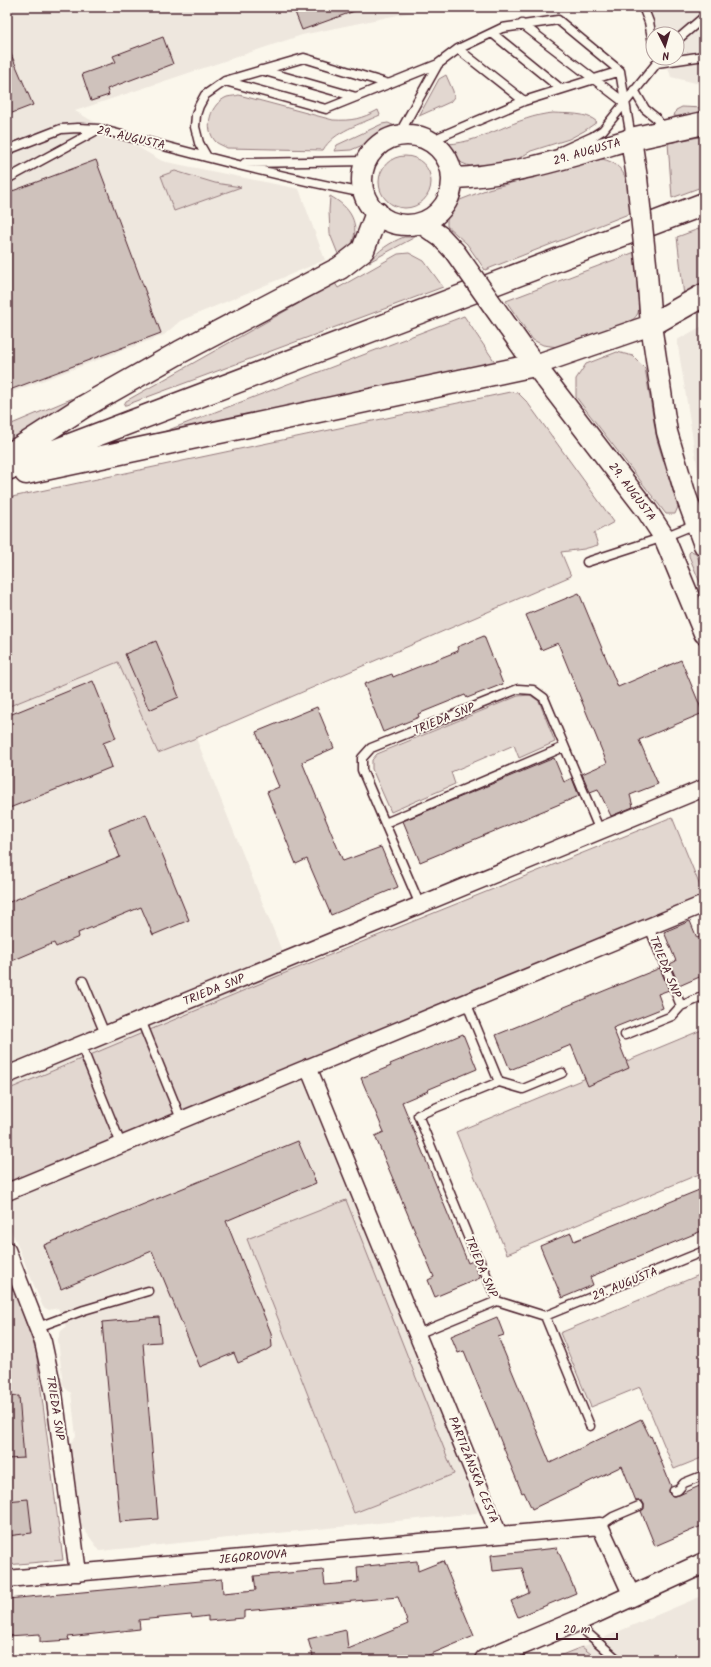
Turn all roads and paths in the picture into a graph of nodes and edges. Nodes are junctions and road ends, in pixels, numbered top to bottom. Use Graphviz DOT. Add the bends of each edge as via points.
graph roads {
  1 [pos="642,7"];
  2 [pos="704,17"];
  3 [pos="522,24"];
  4 [pos="650,26"];
  5 [pos="492,33"];
  6 [pos="685,33"];
  7 [pos="458,49"];
  8 [pos="704,56"];
  9 [pos="685,58"];
  10 [pos="438,64"];
  11 [pos="653,66"];
  12 [pos="261,70"];
  13 [pos="620,71"];
  14 [pos="594,78"];
  15 [pos="225,81"];
  16 [pos="389,84"];
  17 [pos="560,89"];
  18 [pos="634,90"];
  19 [pos="356,97"];
  20 [pos="524,101"];
  21 [pos="625,103"];
  22 [pos="704,123"];
  23 [pos="99,129"];
  24 [pos="665,130"];
  25 [pos="398,136"];
  26 [pos="631,139"];
  27 [pos="430,141"];
  28 [pos="7,150"];
  29 [pos="207,157"];
  30 [pos="366,161"];
  31 [pos="547,163"];
  32 [pos="232,164"];
  33 [pos="452,178"];
  34 [pos="7,179"];
  35 [pos="364,193"];
  36 [pos="704,204"];
  37 [pos="376,212"];
  38 [pos="421,223"];
  39 [pos="704,295"];
  40 [pos="651,324"];
  41 [pos="535,365"];
  42 [pos="7,456"];
  43 [pos="7,469"];
  44 [pos="7,477"];
  45 [pos="700,523"];
  46 [pos="664,537"];
  47 [pos="704,545"];
  48 [pos="587,562"];
  49 [pos="704,633"];
  50 [pos="564,747"];
  51 [pos="704,788"];
  52 [pos="385,823"];
  53 [pos="600,831"];
  54 [pos="704,904"];
  55 [pos="420,905"];
  56 [pos="648,927"];
  57 [pos="83,981"];
  58 [pos="704,996"];
  59 [pos="466,1002"];
  60 [pos="681,1006"];
  61 [pos="141,1020"];
  62 [pos="105,1034"];
  63 [pos="625,1035"];
  64 [pos="81,1045"];
  65 [pos="308,1066"];
  66 [pos="562,1073"];
  67 [pos="7,1075"];
  68 [pos="499,1082"];
  69 [pos="180,1120"];
  70 [pos="122,1144"];
  71 [pos="7,1192"];
  72 [pos="7,1250"];
  73 [pos="704,1251"];
  74 [pos="148,1291"];
  75 [pos="497,1301"];
  76 [pos="546,1316"];
  77 [pos="38,1327"];
  78 [pos="417,1334"];
  79 [pos="590,1426"];
  80 [pos="704,1475"];
  81 [pos="674,1491"];
  82 [pos="639,1506"];
  83 [pos="600,1526"];
  84 [pos="499,1536"];
  85 [pos="704,1562"];
  86 [pos="78,1573"];
  87 [pos="7,1579"];
  88 [pos="632,1596"];
  89 [pos="575,1622"];
  90 [pos="485,1660"];
  91 [pos="618,1660"];
  1 -- 4 [label="lane"];
  2 -- 6 [label="lane"];
  3 -- 5 [label="lane"];
  3 -- 13 [label="lane" via="558,20"];
  3 -- 14 [label="lane"];
  5 -- 7 [label="lane"];
  5 -- 17 [label="lane"];
  7 -- 10 [label="lane"];
  7 -- 20 [label="lane"];
  8 -- 9 [label="lane"];
  10 -- 16 [label="lane"];
  10 -- 25 [label="lane"];
  11 -- 18 [label="lane"];
  12 -- 15 [label="lane"];
  12 -- 16 [label="lane" via="304,58"];
  12 -- 19 [label="lane"];
  13 -- 14 [label="lane"];
  13 -- 21 [label="lane"];
  14 -- 17 [label="lane"];
  14 -- 21 [label="lane"];
  15 -- 19 [label="lane" via="326,109"];
  15 -- 29 [label="lane" via="205,95 196,115 199,143"];
  16 -- 19 [label="lane"];
  17 -- 20 [label="lane"];
  18 -- 21 [label="lane"];
  18 -- 24 [label="lane" via="645,109"];
  20 -- 27 [label="lane"];
  21 -- 26 [label="lane"];
  21 -- 31 [label="lane" via="603,130 557,154"];
  22 -- 24 [label="main road"];
  23 -- 28 [label="lane, 29. AUGUSTA" via="61,129"];
  23 -- 29 [label="lane, 29. AUGUSTA"];
  23 -- 34 [label="lane"];
  24 -- 26 [label="main road"];
  25 -- 27 [label="street" via="414,135"];
  25 -- 30 [label="street" via="382,142"];
  26 -- 31 [label="street, 29. AUGUSTA"];
  26 -- 40 [label="street, 29. AUGUSTA, bridge"];
  27 -- 33 [label="street" via="446,156"];
  29 -- 32 [label="lane, 29. AUGUSTA"];
  30 -- 32 [label="lane, 29. AUGUSTA"];
  30 -- 35 [label="street" via="362,182"];
  31 -- 33 [label="street, 29. AUGUSTA" via="498,174"];
  32 -- 35 [label="lane, 29. AUGUSTA"];
  33 -- 38 [label="street" via="451,192 444,206 434,216"];
  35 -- 37 [label="street"];
  36 -- 43 [label="main road"];
  37 -- 38 [label="street" via="384,218 402,224"];
  37 -- 42 [label="main road" via="363,250 340,268 159,364 83,407"];
  38 -- 41 [label="street, 29. AUGUSTA, bridge" via="441,236 455,252"];
  39 -- 40 [label="main road"];
  40 -- 41 [label="street"];
  40 -- 45 [label="street, 29. AUGUSTA" via="667,432"];
  41 -- 44 [label="main road"];
  41 -- 46 [label="street, 29. AUGUSTA"];
  45 -- 46 [label="lane"];
  45 -- 47 [label="street, 29. AUGUSTA"];
  46 -- 48 [label="lane"];
  46 -- 49 [label="street, 29. AUGUSTA"];
  50 -- 52 [label="lane"];
  50 -- 52 [label="lane, TRIEDA SNP" via="544,698 533,690 518,689 371,748 362,758 362,770"];
  50 -- 53 [label="lane, TRIEDA SNP"];
  51 -- 53 [label="street, TRIEDA SNP"];
  52 -- 55 [label="lane, TRIEDA SNP"];
  53 -- 55 [label="street, TRIEDA SNP"];
  54 -- 56 [label="street, TRIEDA SNP"];
  55 -- 61 [label="street, TRIEDA SNP"];
  56 -- 59 [label="street, TRIEDA SNP"];
  56 -- 60 [label="lane, TRIEDA SNP"];
  57 -- 62 [label="lane"];
  58 -- 60 [label="lane, TRIEDA SNP"];
  59 -- 65 [label="street, TRIEDA SNP"];
  59 -- 68 [label="lane"];
  60 -- 63 [label="lane" via="672,1016"];
  61 -- 62 [label="street, TRIEDA SNP"];
  61 -- 69 [label="lane"];
  62 -- 64 [label="street, TRIEDA SNP"];
  64 -- 67 [label="street, TRIEDA SNP"];
  64 -- 70 [label="lane"];
  65 -- 69 [label="street, TRIEDA SNP"];
  65 -- 78 [label="street"];
  66 -- 68 [label="lane" via="523,1089"];
  68 -- 75 [label="lane, TRIEDA SNP" via="418,1114"];
  69 -- 70 [label="street, TRIEDA SNP"];
  70 -- 71 [label="street, TRIEDA SNP"];
  72 -- 77 [label="street, TRIEDA SNP"];
  73 -- 76 [label="lane, 29. AUGUSTA"];
  74 -- 77 [label="lane"];
  75 -- 76 [label="lane"];
  75 -- 78 [label="lane, TRIEDA SNP"];
  76 -- 79 [label="lane"];
  77 -- 86 [label="street, TRIEDA SNP" via="54,1393"];
  78 -- 84 [label="street, PARTIZÁNSKA CESTA"];
  80 -- 81 [label="lane" via="684,1483"];
  82 -- 83 [label="lane, PARTIZÁNSKA CESTA" via="613,1517"];
  83 -- 84 [label="street, PARTIZÁNSKA CESTA"];
  83 -- 88 [label="street"];
  84 -- 86 [label="street, JEGOROVOVA"];
  85 -- 88 [label="street"];
  86 -- 87 [label="street, JEGOROVOVA"];
  88 -- 89 [label="street"];
  89 -- 90 [label="street"];
  89 -- 91 [label="lane"];
}
